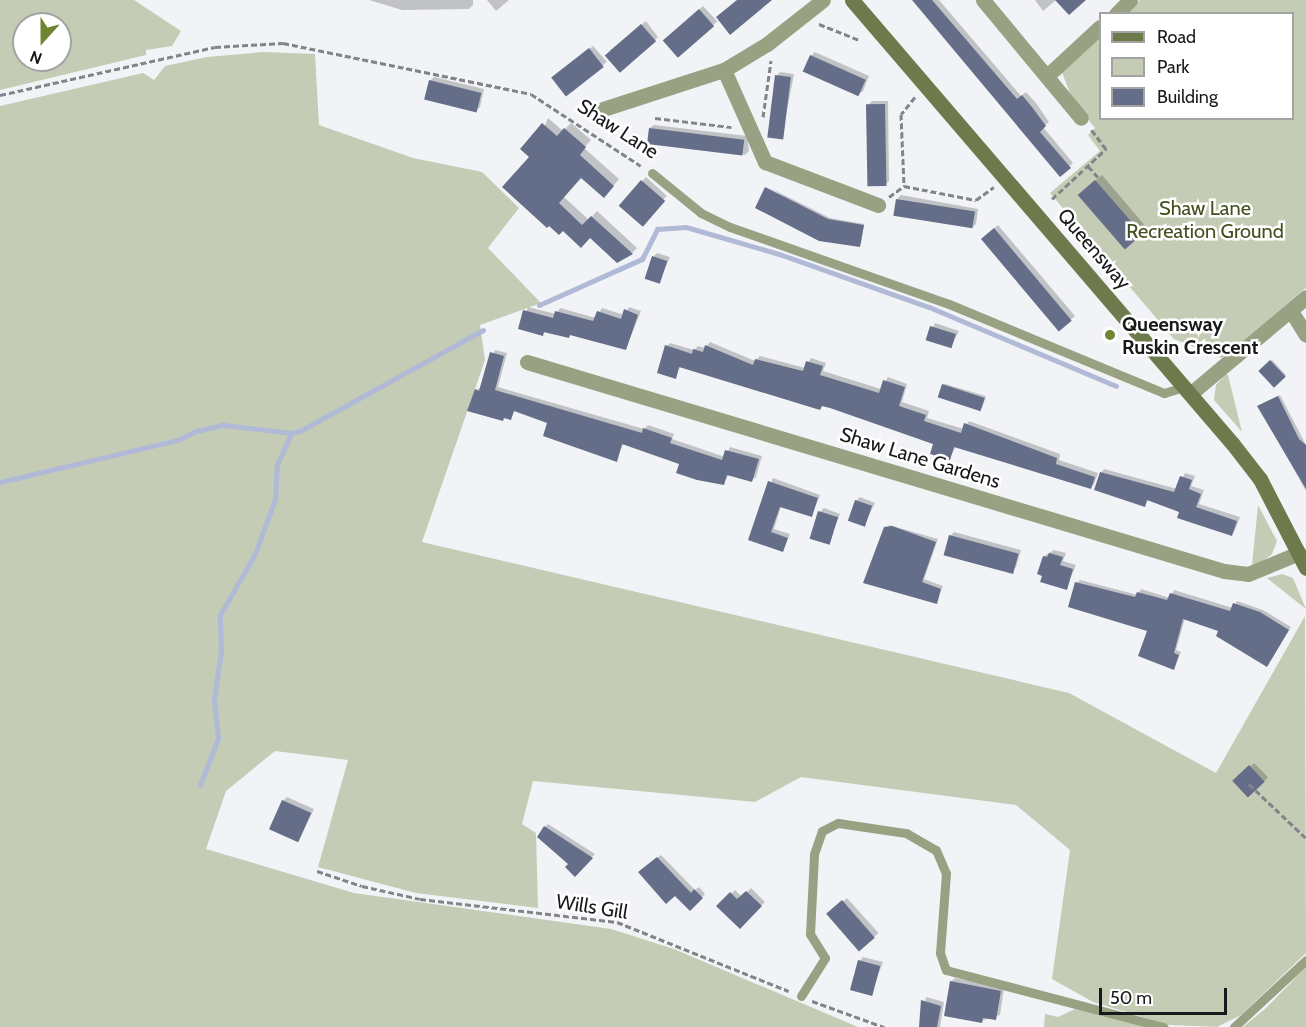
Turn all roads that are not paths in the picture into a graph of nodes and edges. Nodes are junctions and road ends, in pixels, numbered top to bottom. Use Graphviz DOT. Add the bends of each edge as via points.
graph roads {
  1 [pos="822,0"];
  2 [pos="852,0"];
  3 [pos="983,0"];
  4 [pos="1130,0"];
  5 [pos="1118,12"];
  6 [pos="1099,29"];
  7 [pos="724,70"];
  8 [pos="1047,76"];
  9 [pos="603,109"];
  10 [pos="1081,118"];
  11 [pos="652,173"];
  12 [pos="878,205"];
  13 [pos="1306,297"];
  14 [pos="1291,311"];
  15 [pos="1306,335"];
  16 [pos="527,362"];
  17 [pos="1187,391"];
  18 [pos="1299,553"];
  19 [pos="1306,568"];
  20 [pos="1306,960"];
  21 [pos="801,996"];
  22 [pos="1164,1027"];
  23 [pos="1234,1027"];
  1 -- 7 [label="street"];
  2 -- 17 [label="street, Queensway"];
  3 -- 8 [label="street"];
  4 -- 5 [label="street"];
  6 -- 8 [label="street"];
  7 -- 9 [label="street"];
  7 -- 12 [label="street" via="765,162"];
  8 -- 10 [label="street"];
  11 -- 17 [label="lane, Shaw Lane" via="701,213 730,227 949,304 1164,393"];
  13 -- 14 [label="street"];
  14 -- 15 [label="street"];
  14 -- 17 [label="street"];
  16 -- 18 [label="street, Shaw Lane Gardens" via="1224,571 1248,574"];
  17 -- 18 [label="street, Queensway" via="1257,474"];
  18 -- 19 [label="street, Queensway"];
  20 -- 23 [label="lane"];
  21 -- 22 [label="lane" via="825,958 810,934 814,854 822,831 838,823 906,833 936,850 946,873 940,953 946,970"];
}
